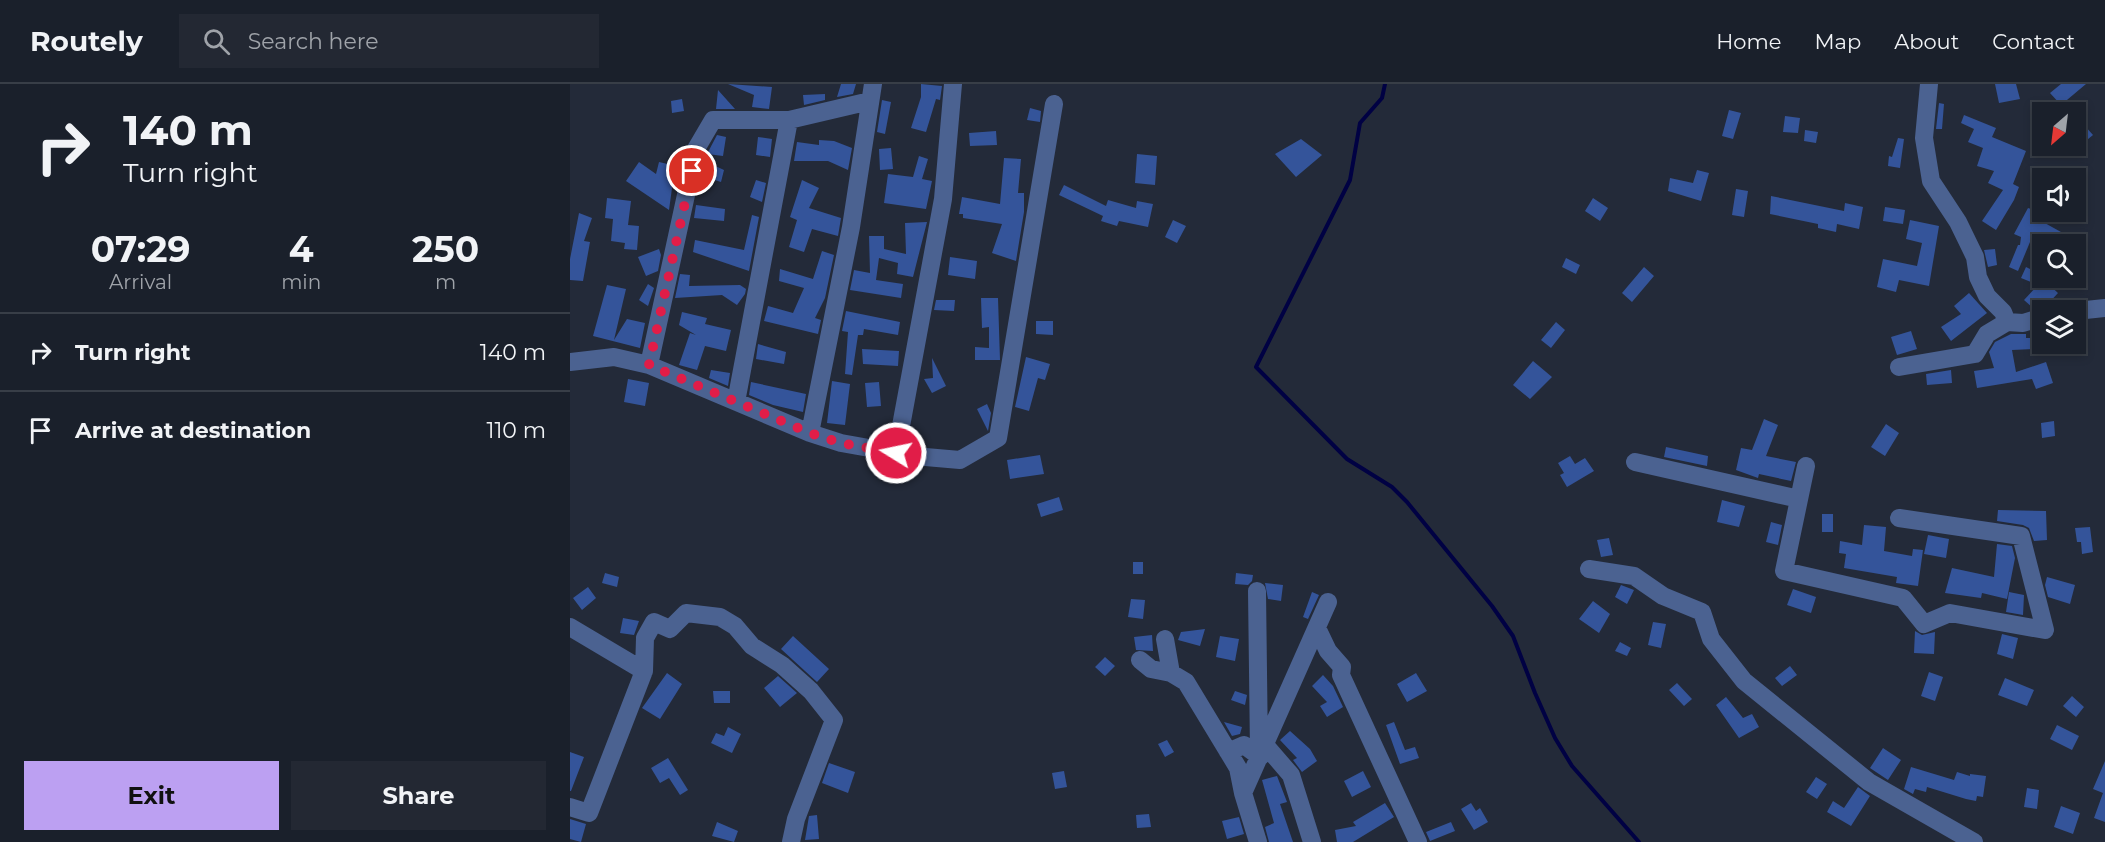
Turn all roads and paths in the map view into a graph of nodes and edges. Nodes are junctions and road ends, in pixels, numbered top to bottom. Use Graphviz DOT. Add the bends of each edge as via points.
graph roads {
  1 [pos="953,84"];
  2 [pos="1929,84"];
  3 [pos="872,93"];
  4 [pos="1054,104"];
  5 [pos="789,120"];
  6 [pos="2105,308"];
  7 [pos="2086,310"];
  8 [pos="2032,320"];
  9 [pos="2007,322"];
  10 [pos="570,362"];
  11 [pos="649,365"];
  12 [pos="1899,367"];
  13 [pos="736,402"];
  14 [pos="810,433"];
  15 [pos="896,453"];
  16 [pos="1635,462"];
  17 [pos="1806,466"];
  18 [pos="1799,499"];
  19 [pos="1899,518"];
  20 [pos="1589,569"];
  21 [pos="1257,591"];
  22 [pos="1328,602"];
  23 [pos="570,627"];
  24 [pos="1317,628"];
  25 [pos="1165,639"];
  26 [pos="1140,660"];
  27 [pos="644,670"];
  28 [pos="1171,673"];
  29 [pos="1262,751"];
  30 [pos="1228,752"];
  31 [pos="1243,793"];
  32 [pos="570,807"];
  33 [pos="791,842"];
  34 [pos="1258,842"];
  35 [pos="1312,842"];
  36 [pos="1418,842"];
  37 [pos="1974,842"];
  1 -- 15 [label="street" via="943,199"];
  2 -- 9 [label="street" via="1924,138 1930,181 1958,222 1975,257 1978,277 1987,296"];
  3 -- 5 [label="street"];
  3 -- 14 [label="street" via="852,226"];
  4 -- 15 [label="street" via="998,438 960,460"];
  5 -- 11 [label="street" via="713,120 707,129 696,149"];
  5 -- 13 [label="street"];
  6 -- 7 [label="street"];
  8 -- 9 [label="street"];
  9 -- 12 [label="street" via="1987,334 1975,354"];
  10 -- 11 [label="street" via="614,357"];
  11 -- 13 [label="street"];
  13 -- 14 [label="street"];
  14 -- 15 [label="street"];
  16 -- 18 [label="street"];
  17 -- 18 [label="street"];
  18 -- 19 [label="street" via="1784,572 1903,598 1924,624 1950,613 2045,630 2021,536"];
  20 -- 37 [label="street" via="1634,576 1664,596 1702,612 1711,639 1744,681 1869,782"];
  21 -- 29 [label="street"];
  22 -- 24 [label="street"];
  23 -- 27 [label="street"];
  24 -- 29 [label="street"];
  24 -- 36 [label="street" via="1328,651 1342,667 1341,675"];
  25 -- 28 [label="street"];
  26 -- 28 [label="street" via="1151,669"];
  27 -- 32 [label="street" via="590,813"];
  27 -- 33 [label="street" via="645,638 654,622 670,629 686,613 720,617 811,691 834,720"];
  28 -- 30 [label="street" via="1186,681"];
  29 -- 30 [label="street" via="1244,745"];
  29 -- 31 [label="street"];
  29 -- 35 [label="street" via="1291,775"];
  30 -- 31 [label="street" via="1238,768"];
  31 -- 34 [label="street"];
}
